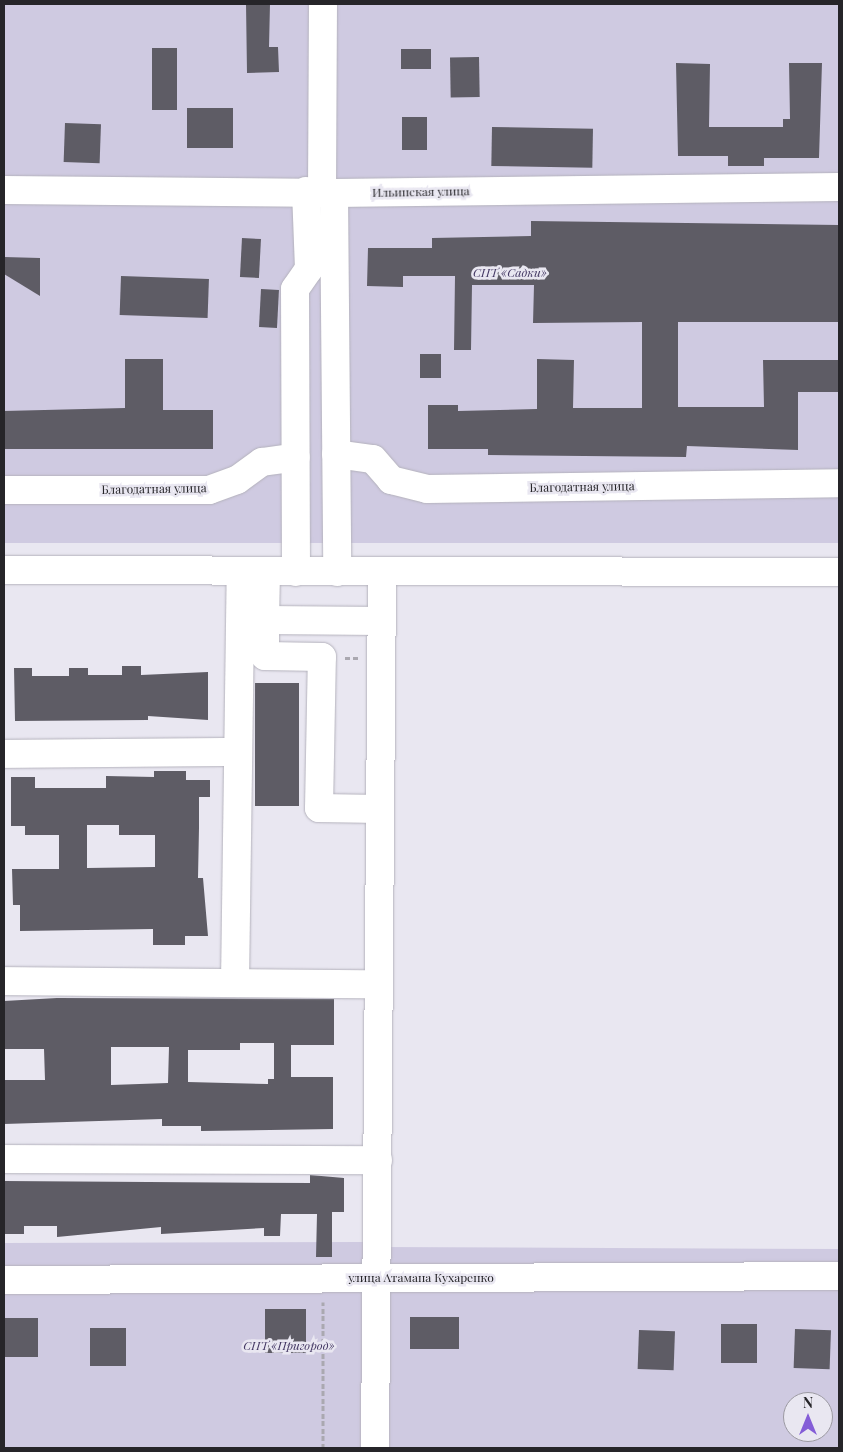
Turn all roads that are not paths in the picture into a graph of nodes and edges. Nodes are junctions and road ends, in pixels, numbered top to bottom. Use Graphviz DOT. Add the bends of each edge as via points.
graph roads {
  1 [pos="323,4"];
  2 [pos="839,187"];
  3 [pos="4,190"];
  4 [pos="321,192"];
  5 [pos="336,454"];
  6 [pos="296,457"];
  7 [pos="839,483"];
  8 [pos="4,490"];
  9 [pos="4,570"];
  10 [pos="254,572"];
  11 [pos="296,572"];
  12 [pos="337,572"];
  13 [pos="839,572"];
  14 [pos="382,573"];
  15 [pos="266,620"];
  16 [pos="381,621"];
  17 [pos="238,752"];
  18 [pos="4,754"];
  19 [pos="380,808"];
  20 [pos="4,981"];
  21 [pos="234,983"];
  22 [pos="379,984"];
  23 [pos="4,1159"];
  24 [pos="378,1160"];
  25 [pos="839,1276"];
  26 [pos="377,1278"];
  27 [pos="4,1280"];
  28 [pos="375,1448"];
  1 -- 4 [label="street"];
  2 -- 4 [label="street, Ильинская улица"];
  3 -- 4 [label="street, Ильинская улица"];
  4 -- 5 [label="street"];
  4 -- 6 [label="street" via="309,269 295,289"];
  5 -- 7 [label="street, Благодатная улица" via="373,459 391,480 427,489"];
  5 -- 12 [label="street"];
  6 -- 8 [label="street, Благодатная улица" via="262,462 237,480 209,490"];
  6 -- 11 [label="street"];
  9 -- 10 [label="street"];
  10 -- 11 [label="street"];
  10 -- 15 [label="street"];
  10 -- 17 [label="street"];
  11 -- 12 [label="street"];
  12 -- 14 [label="street"];
  13 -- 14 [label="street"];
  14 -- 16 [label="street"];
  15 -- 16 [label="street"];
  15 -- 19 [label="street" via="265,656 322,657 319,808"];
  16 -- 19 [label="street"];
  17 -- 18 [label="street"];
  17 -- 21 [label="street"];
  19 -- 22 [label="street"];
  20 -- 21 [label="street"];
  21 -- 22 [label="street"];
  22 -- 24 [label="street"];
  23 -- 24 [label="street"];
  24 -- 26 [label="street"];
  25 -- 26 [label="street, улица Атамана Кухаренко"];
  26 -- 27 [label="street, улица Атамана Кухаренко"];
  26 -- 28 [label="street"];
}
